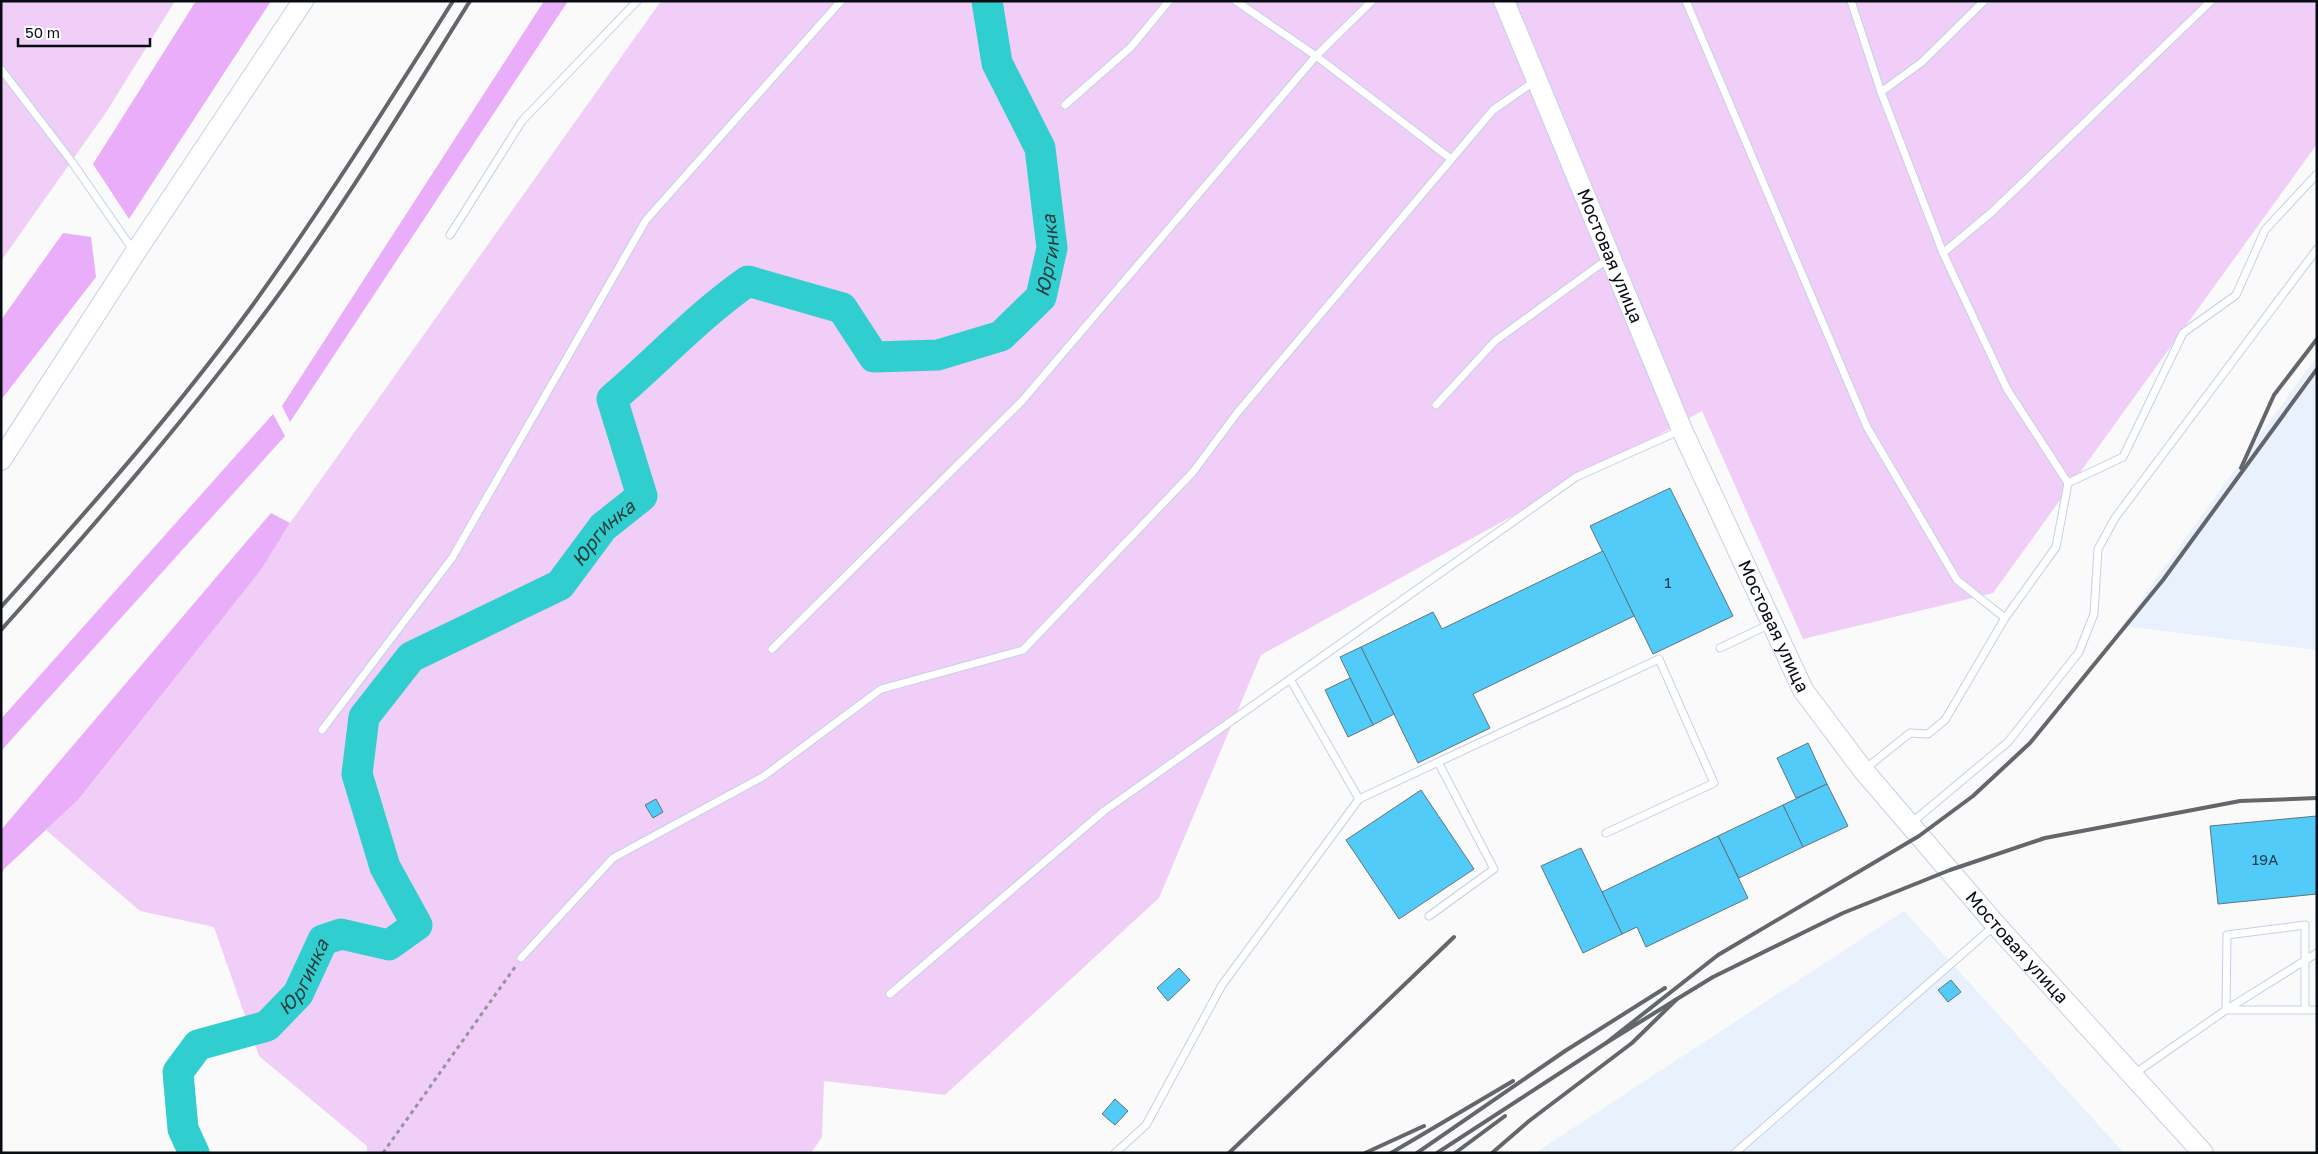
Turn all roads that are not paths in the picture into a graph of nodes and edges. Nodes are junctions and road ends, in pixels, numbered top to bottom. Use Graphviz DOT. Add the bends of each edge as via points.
graph roads {
  1 [pos="303,1"];
  2 [pos="637,1"];
  3 [pos="841,1"];
  4 [pos="1169,1"];
  5 [pos="1236,1"];
  6 [pos="1372,1"];
  7 [pos="1504,1"];
  8 [pos="1686,1"];
  9 [pos="1851,1"];
  10 [pos="1984,1"];
  11 [pos="2211,1"];
  12 [pos="1316,56"];
  13 [pos="1,69"];
  14 [pos="1535,81"];
  15 [pos="1881,92"];
  16 [pos="1065,105"];
  17 [pos="1451,159"];
  18 [pos="2317,174"];
  19 [pos="450,235"];
  20 [pos="2317,249"];
  21 [pos="135,253"];
  22 [pos="1943,253"];
  23 [pos="1609,258"];
  24 [pos="1436,405"];
  25 [pos="1682,430"];
  26 [pos="1,460"];
  27 [pos="2068,483"];
  28 [pos="2005,618"];
  29 [pos="1771,624"];
  30 [pos="1720,648"];
  31 [pos="772,649"];
  32 [pos="1290,679"];
  33 [pos="322,730"];
  34 [pos="1438,762"];
  35 [pos="1863,770"];
  36 [pos="1359,799"];
  37 [pos="1909,824"];
  38 [pos="1606,833"];
  39 [pos="1429,916"];
  40 [pos="1996,924"];
  41 [pos="2317,953"];
  42 [pos="521,958"];
  43 [pos="2304,961"];
  44 [pos="890,994"];
  45 [pos="2226,1010"];
  46 [pos="2304,1010"];
  47 [pos="2317,1010"];
  48 [pos="2132,1076"];
  49 [pos="1115,1153"];
  50 [pos="1735,1153"];
  51 [pos="2203,1153"];
  1 -- 21 [label="street"];
  2 -- 19 [label="lane" via="522,122"];
  3 -- 33 [label="lane" via="646,220 452,558"];
  4 -- 16 [label="lane" via="1131,47"];
  5 -- 12 [label="lane"];
  6 -- 12 [label="lane"];
  7 -- 14 [label="street, Мостовая улица"];
  8 -- 28 [label="lane" via="1866,427 1957,580"];
  9 -- 15 [label="lane"];
  10 -- 15 [label="lane" via="1922,62"];
  11 -- 22 [label="lane" via="1992,212"];
  12 -- 17 [label="lane"];
  12 -- 31 [label="lane" via="1022,401"];
  13 -- 21 [label="lane" via="72,162"];
  14 -- 17 [label="lane" via="1493,110"];
  14 -- 23 [label="street, Мостовая улица"];
  15 -- 22 [label="lane"];
  17 -- 42 [label="lane" via="1237,413 1192,472 1023,650 881,689 764,776 613,858"];
  18 -- 27 [label="lane" via="2265,230 2236,295 2183,333 2123,457"];
  20 -- 37 [label="lane" via="2115,518 2098,549 2094,614 2079,652 2008,742"];
  21 -- 26 [label="street"];
  22 -- 27 [label="lane" via="2006,389"];
  23 -- 24 [label="lane" via="1494,341"];
  23 -- 25 [label="street, Мостовая улица"];
  25 -- 29 [label="street, Мостовая улица"];
  25 -- 32 [label="lane" via="1576,477"];
  27 -- 28 [label="lane" via="2056,547"];
  28 -- 35 [label="lane" via="1944,720 1928,734 1910,733"];
  29 -- 30 [label="lane"];
  29 -- 35 [label="street, Мостовая улица" via="1803,690"];
  32 -- 36 [label="lane"];
  32 -- 44 [label="lane" via="1104,811"];
  34 -- 36 [label="lane"];
  34 -- 38 [label="lane" via="1659,659 1714,783"];
  34 -- 39 [label="lane" via="1494,869"];
  35 -- 37 [label="street, Мостовая улица"];
  36 -- 49 [label="lane" via="1222,985 1146,1125"];
  37 -- 40 [label="street, Мостовая улица"];
  40 -- 48 [label="street, Мостовая улица"];
  40 -- 50 [label="lane"];
  41 -- 43 [label="lane"];
  43 -- 45 [label="lane"];
  43 -- 45 [label="lane" via="2305,925 2227,935"];
  43 -- 46 [label="lane"];
  45 -- 46 [label="lane"];
  45 -- 48 [label="lane"];
  46 -- 47 [label="lane"];
  48 -- 51 [label="street, Мостовая улица"];
}
